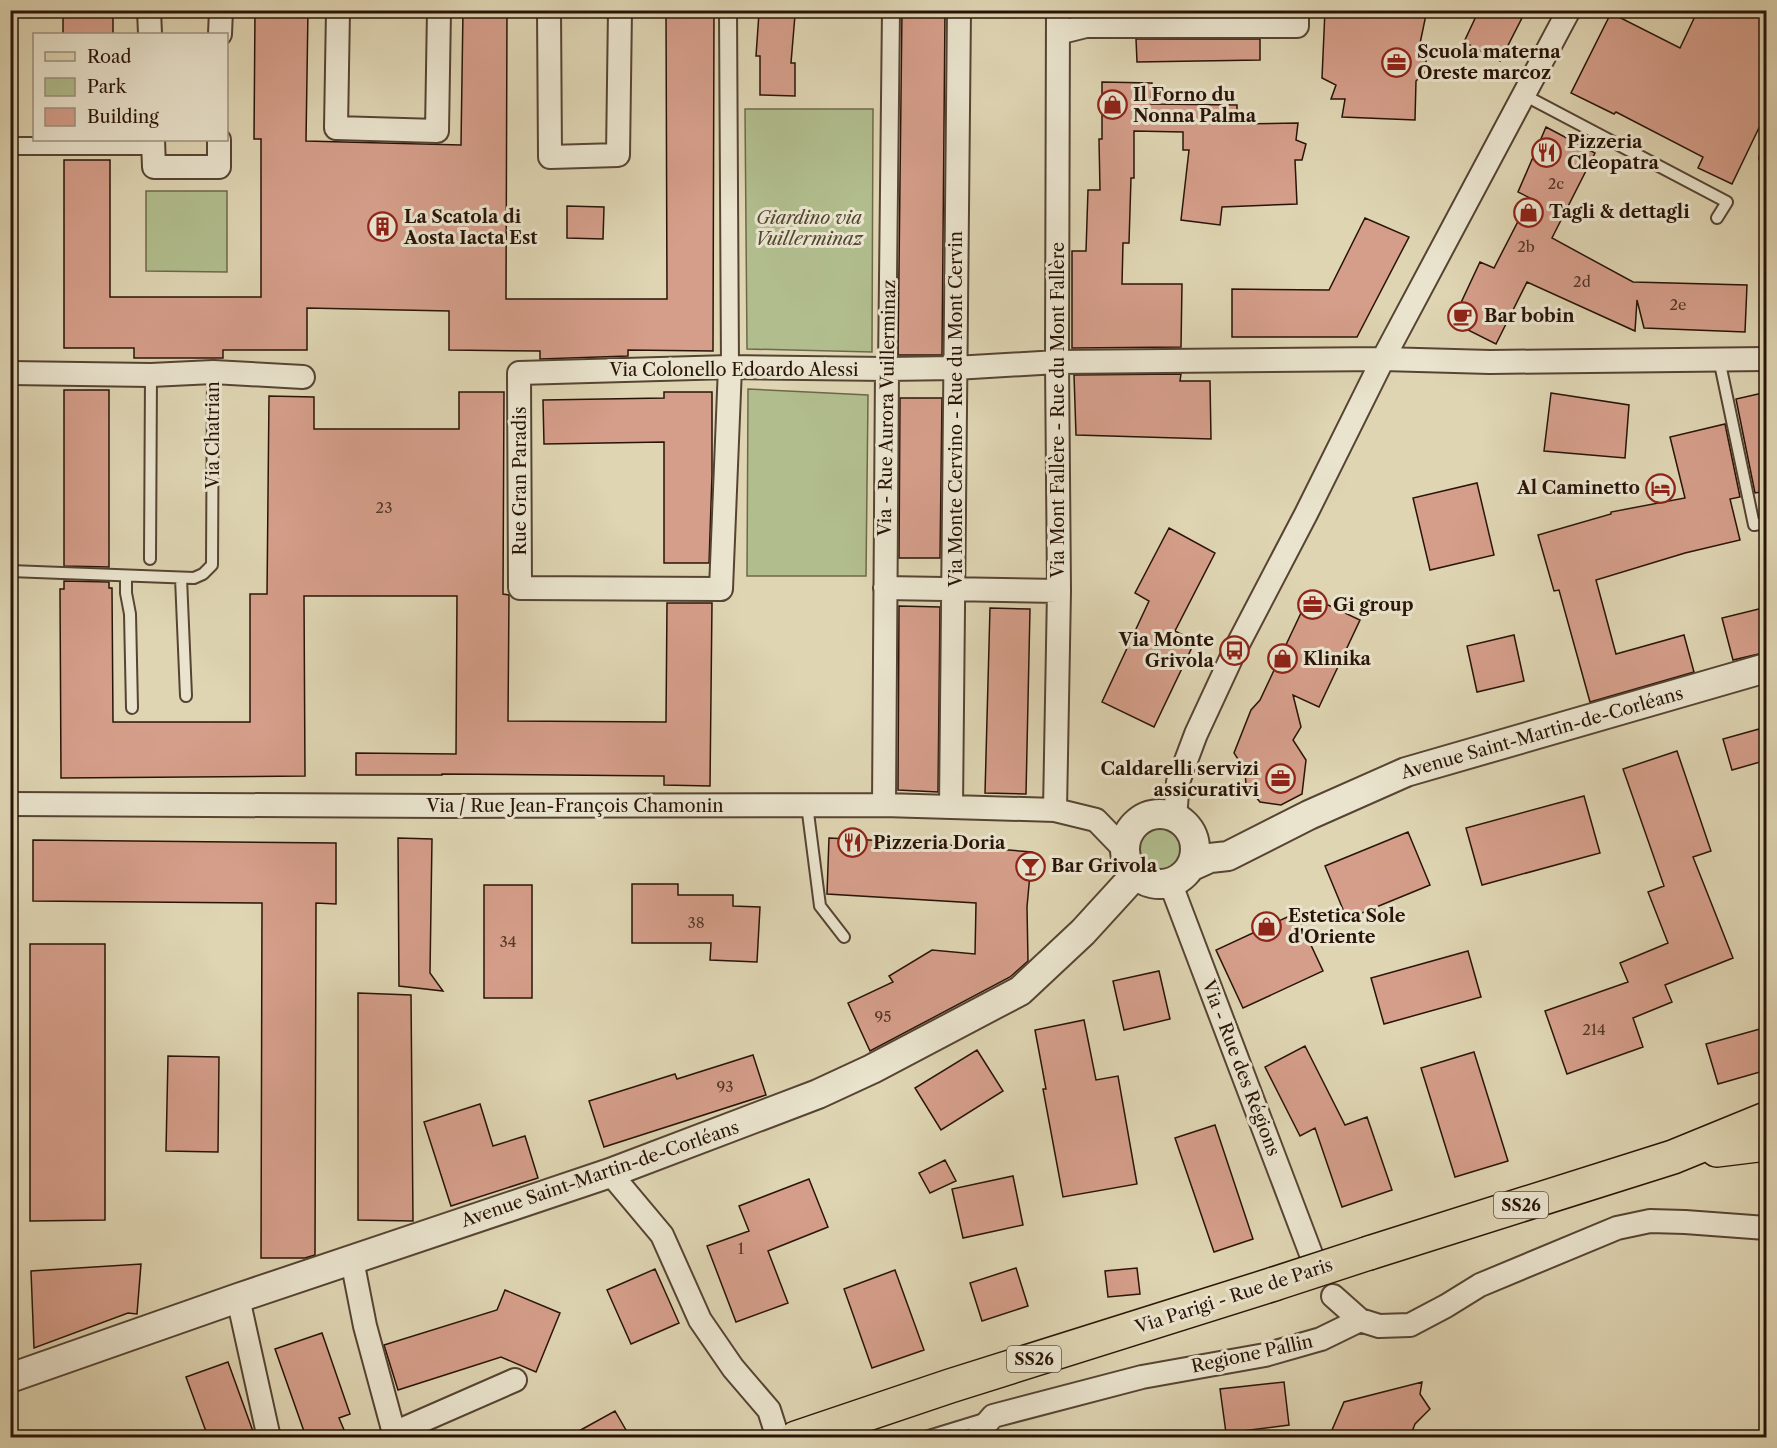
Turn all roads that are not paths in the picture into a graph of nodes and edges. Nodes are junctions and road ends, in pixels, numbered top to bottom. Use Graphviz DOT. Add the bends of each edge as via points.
graph roads {
  1 [pos="149,10"];
  2 [pos="220,10"];
  3 [pos="338,10"];
  4 [pos="439,10"];
  5 [pos="549,10"];
  6 [pos="620,10"];
  7 [pos="728,10"];
  8 [pos="891,10"];
  9 [pos="959,10"];
  10 [pos="1297,10"];
  11 [pos="1569,10"];
  12 [pos="1058,22"];
  13 [pos="150,33"];
  14 [pos="220,33"];
  15 [pos="1524,95"];
  16 [pos="219,141"];
  17 [pos="153,143"];
  18 [pos="10,146"];
  19 [pos="1717,218"];
  20 [pos="1383,359"];
  21 [pos="1719,359"];
  22 [pos="1767,359"];
  23 [pos="1057,362"];
  24 [pos="729,367"];
  25 [pos="955,368"];
  26 [pos="887,369"];
  27 [pos="213,372"];
  28 [pos="10,373"];
  29 [pos="519,373"];
  30 [pos="151,375"];
  31 [pos="303,377"];
  32 [pos="1767,523"];
  33 [pos="150,559"];
  34 [pos="10,571"];
  35 [pos="126,576"];
  36 [pos="181,578"];
  37 [pos="885,588"];
  38 [pos="955,590"];
  39 [pos="1059,591"];
  40 [pos="1767,668"];
  41 [pos="186,696"];
  42 [pos="132,708"];
  43 [pos="10,804"];
  44 [pos="807,805"];
  45 [pos="884,805"];
  46 [pos="951,807"];
  47 [pos="1055,810"];
  48 [pos="1175,817"];
  49 [pos="1130,862"];
  50 [pos="1180,874"];
  51 [pos="844,937"];
  52 [pos="1767,1119"];
  53 [pos="1767,1144"];
  54 [pos="1673,1157"];
  55 [pos="610,1173"];
  56 [pos="1767,1228"];
  57 [pos="1311,1254"];
  58 [pos="352,1260"];
  59 [pos="1333,1296"];
  60 [pos="238,1298"];
  61 [pos="1360,1320"];
  62 [pos="10,1378"];
  63 [pos="514,1380"];
  64 [pos="993,1416"];
  65 [pos="269,1437"];
  66 [pos="778,1437"];
  67 [pos="796,1437"];
  68 [pos="922,1437"];
  69 [pos="979,1437"];
  1 -- 13 [label="street"];
  2 -- 14 [label="street"];
  3 -- 4 [label="street" via="336,128 437,131"];
  5 -- 6 [label="street" via="550,157 618,154"];
  7 -- 24 [label="street"];
  8 -- 26 [label="street, Via - Rue Aurora Vuillerminaz"];
  9 -- 25 [label="street, Via Monte Cervino - Rue du Mont Cervin"];
  10 -- 12 [label="street" via="1297,26 1086,26"];
  11 -- 15 [label="street"];
  12 -- 23 [label="street, Via Mont Fallère - Rue du Mont Fallère"];
  15 -- 19 [label="lane" via="1727,202"];
  15 -- 20 [label="street"];
  16 -- 17 [label="street" via="219,167 153,167"];
  17 -- 18 [label="street"];
  20 -- 21 [label="street, Via Colonello Edoardo Alessi"];
  20 -- 23 [label="street, Via Colonello Edoardo Alessi"];
  20 -- 48 [label="street" via="1196,734 1178,782"];
  21 -- 22 [label="street, Via Colonello Edoardo Alessi"];
  21 -- 32 [label="lane" via="1754,525"];
  23 -- 25 [label="street, Via Colonello Edoardo Alessi"];
  23 -- 39 [label="street, Via Mont Fallère - Rue du Mont Fallère"];
  24 -- 26 [label="street, Via Colonello Edoardo Alessi"];
  24 -- 29 [label="street, Via Colonello Edoardo Alessi"];
  24 -- 29 [label="street, Rue Gran Paradis" via="721,589 520,588"];
  25 -- 26 [label="street, Via Colonello Edoardo Alessi"];
  25 -- 38 [label="street, Via Monte Cervino - Rue du Mont Cervin"];
  26 -- 37 [label="street, Via - Rue Aurora Vuillerminaz"];
  27 -- 30 [label="street, Via Chatrian"];
  27 -- 31 [label="street"];
  27 -- 36 [label="lane, Via Chatrian" via="212,565 194,578"];
  28 -- 30 [label="street, Via Chatrian"];
  30 -- 33 [label="lane"];
  34 -- 35 [label="lane"];
  35 -- 36 [label="lane"];
  35 -- 42 [label="lane"];
  36 -- 41 [label="lane"];
  37 -- 38 [label="street"];
  37 -- 45 [label="street, Via - Rue Aurora Vuillerminaz"];
  38 -- 39 [label="street"];
  38 -- 46 [label="street, Via Monte Cervino - Rue du Mont Cervin"];
  39 -- 47 [label="street, Via Mont Fallère - Rue du Mont Fallère"];
  40 -- 50 [label="street, Avenue Saint-Martin-de-Corléans" via="1414,769 1228,856 1210,858"];
  43 -- 44 [label="street, Via / Rue Jean-François Chamonin"];
  44 -- 45 [label="street, Via / Rue Jean-François Chamonin"];
  44 -- 51 [label="lane" via="820,906"];
  45 -- 46 [label="street, Via / Rue Jean-François Chamonin"];
  46 -- 47 [label="street, Via / Rue Jean-François Chamonin"];
  47 -- 49 [label="street, Via / Rue Jean-François Chamonin" via="1096,820"];
  48 -- 49 [label="street" via="1159,813 1136,823 1125,843"];
  48 -- 50 [label="street" via="1188,826 1195,847 1194,859"];
  49 -- 50 [label="street" via="1152,883"];
  49 -- 55 [label="street, Avenue Saint-Martin-de-Corléans" via="1083,932 1020,991 818,1094"];
  50 -- 57 [label="street, Via - Rue des Régions"];
  52 -- 54 [label="main road, Via Parigi - Rue de Paris"];
  53 -- 54 [label="main road, Via Parigi - Rue de Paris"];
  54 -- 67 [label="main road, Via Parigi - Rue de Paris / SS26, bridge"];
  55 -- 58 [label="street, Avenue Saint-Martin-de-Corléans"];
  55 -- 66 [label="street" via="662,1235 700,1320 733,1368 769,1410"];
  56 -- 61 [label="street" via="1650,1221 1617,1228 1480,1285 1410,1325 1379,1326"];
  58 -- 60 [label="street, Avenue Saint-Martin-de-Corléans"];
  58 -- 63 [label="street" via="394,1433"];
  59 -- 61 [label="street"];
  60 -- 62 [label="street, Avenue Saint-Martin-de-Corléans"];
  60 -- 65 [label="street"];
  61 -- 64 [label="street, Regione Pallin" via="1321,1339 1265,1355 1142,1377"];
  64 -- 68 [label="lane"];
  64 -- 69 [label="street"];
}
